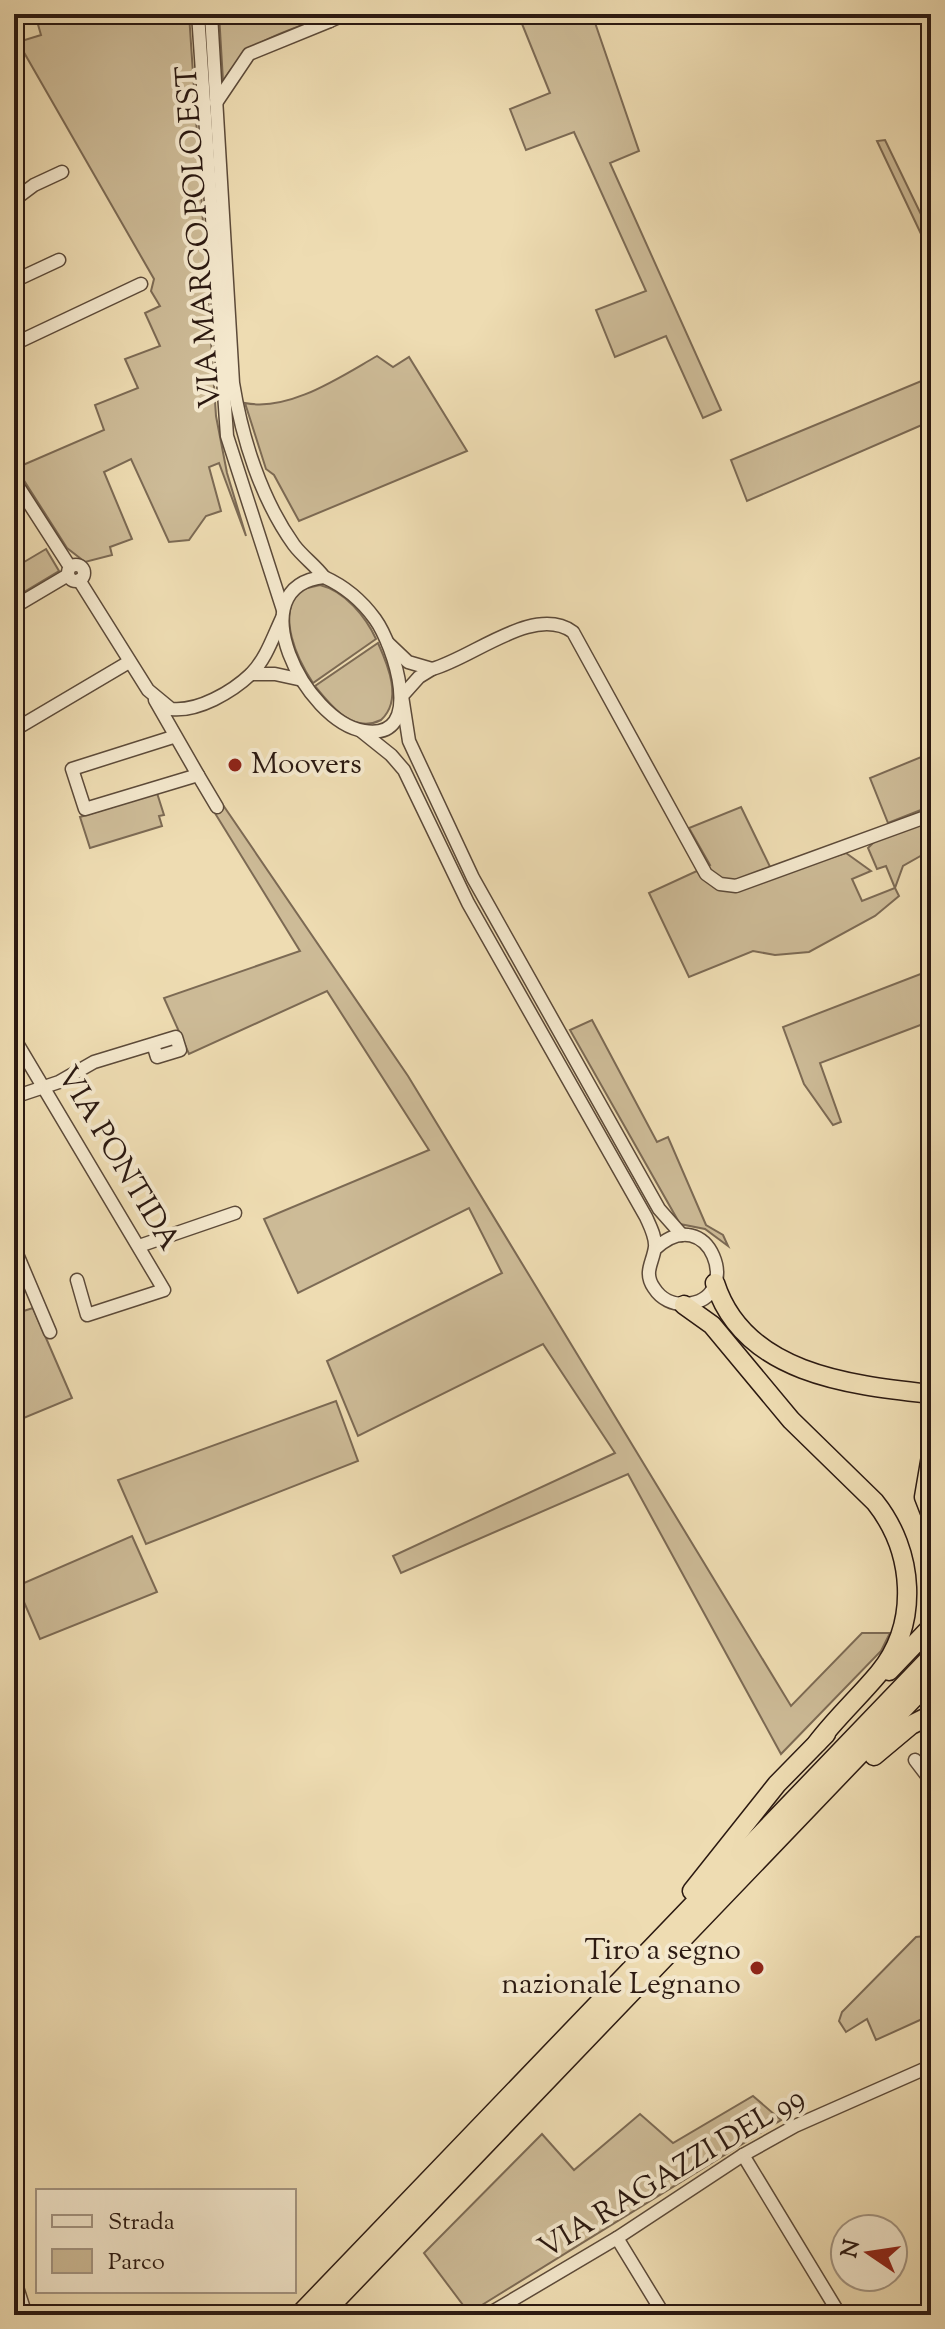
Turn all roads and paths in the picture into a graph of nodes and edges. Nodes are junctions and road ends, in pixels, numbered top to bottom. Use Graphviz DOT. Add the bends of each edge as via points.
graph roads {
  1 [pos="198,14"];
  2 [pos="211,14"];
  3 [pos="346,14"];
  4 [pos="325,17"];
  5 [pos="216,103"];
  6 [pos="62,172"];
  7 [pos="14,200"];
  8 [pos="59,260"];
  9 [pos="14,281"];
  10 [pos="141,284"];
  11 [pos="14,344"];
  12 [pos="14,480"];
  13 [pos="72,574"];
  14 [pos="324,577"];
  15 [pos="14,607"];
  16 [pos="282,614"];
  17 [pos="385,636"];
  18 [pos="129,662"];
  19 [pos="432,669"];
  20 [pos="251,674"];
  21 [pos="300,681"];
  22 [pos="402,696"];
  23 [pos="155,700"];
  24 [pos="14,730"];
  25 [pos="361,731"];
  26 [pos="173,737"];
  27 [pos="198,775"];
  28 [pos="217,807"];
  29 [pos="931,815"];
  30 [pos="14,1038"];
  31 [pos="153,1044"];
  32 [pos="44,1088"];
  33 [pos="14,1097"];
  34 [pos="235,1213"];
  35 [pos="682,1235"];
  36 [pos="139,1246"];
  37 [pos="14,1247"];
  38 [pos="655,1249"];
  39 [pos="77,1280"];
  40 [pos="715,1283"];
  41 [pos="684,1305"];
  42 [pos="50,1332"];
  43 [pos="931,1394"];
  44 [pos="931,1456"];
  45 [pos="931,1515"];
  46 [pos="931,1627"];
  47 [pos="931,1657"];
  48 [pos="931,1680"];
  49 [pos="931,1715"];
  50 [pos="817,1743"];
  51 [pos="915,1760"];
  52 [pos="931,1781"];
  53 [pos="816,1804"];
  54 [pos="591,2012"];
  55 [pos="931,2066"];
  56 [pos="743,2155"];
  57 [pos="617,2238"];
  58 [pos="14,2278"];
  59 [pos="26,2315"];
  60 [pos="299,2315"];
  61 [pos="322,2315"];
  62 [pos="487,2315"];
  63 [pos="664,2315"];
  64 [pos="840,2315"];
  1 -- 16 [label="street" via="227,436"];
  2 -- 5 [label="street, VIA MARCO POLO EST"];
  3 -- 4 [label="street"];
  4 -- 5 [label="street" via="249,54"];
  5 -- 14 [label="street, VIA MARCO POLO EST" via="240,426 293,544"];
  6 -- 7 [label="street"];
  8 -- 9 [label="street"];
  10 -- 11 [label="street"];
  12 -- 13 [label="street"];
  13 -- 15 [label="street"];
  13 -- 18 [label="street"];
  14 -- 16 [label="street" via="296,586"];
  14 -- 17 [label="street, VIA MARCO POLO EST" via="346,589"];
  16 -- 20 [label="street"];
  16 -- 21 [label="street"];
  17 -- 19 [label="street" via="408,662"];
  17 -- 22 [label="street"];
  18 -- 23 [label="street"];
  18 -- 24 [label="street"];
  19 -- 22 [label="street"];
  19 -- 29 [label="street" via="534,624 554,623 573,632 706,874 720,884 736,886"];
  20 -- 21 [label="street"];
  20 -- 23 [label="street" via="196,707 171,709"];
  21 -- 25 [label="street" via="331,715"];
  22 -- 25 [label="street" via="392,723"];
  22 -- 35 [label="street" via="409,741 473,878 659,1209"];
  23 -- 26 [label="street"];
  25 -- 38 [label="street" via="404,770 468,903 646,1217"];
  26 -- 27 [label="street"];
  26 -- 27 [label="street" via="72,769 85,809"];
  27 -- 28 [label="street"];
  30 -- 32 [label="street, VIA PONTIDA"];
  31 -- 32 [label="street" via="94,1062"];
  32 -- 33 [label="street"];
  32 -- 36 [label="street, VIA PONTIDA"];
  34 -- 36 [label="street"];
  35 -- 38 [label="street"];
  35 -- 40 [label="street" via="712,1250"];
  36 -- 39 [label="street, VIA PONTIDA" via="164,1290 87,1315"];
  37 -- 42 [label="street"];
  38 -- 41 [label="street" via="650,1281 664,1299"];
  40 -- 41 [label="street" via="702,1298"];
  40 -- 43 [label="highway" via="738,1329 791,1364 855,1385"];
  41 -- 50 [label="highway" via="712,1325 791,1420 875,1502 903,1556 908,1582 904,1628 880,1671"];
  44 -- 45 [label="highway" via="924,1480"];
  46 -- 50 [label="highway"];
  47 -- 54 [label="highway"];
  48 -- 53 [label="highway"];
  49 -- 53 [label="highway" via="911,1725"];
  50 -- 54 [label="highway" via="741,1825"];
  51 -- 52 [label="street"];
  53 -- 61 [label="highway"];
  54 -- 60 [label="highway"];
  55 -- 56 [label="street, VIA RAGAZZI DEL 99"];
  56 -- 57 [label="street, VIA RAGAZZI DEL 99"];
  56 -- 64 [label="street"];
  57 -- 62 [label="street, VIA RAGAZZI DEL 99"];
  57 -- 63 [label="street"];
  58 -- 59 [label="street"];
}
